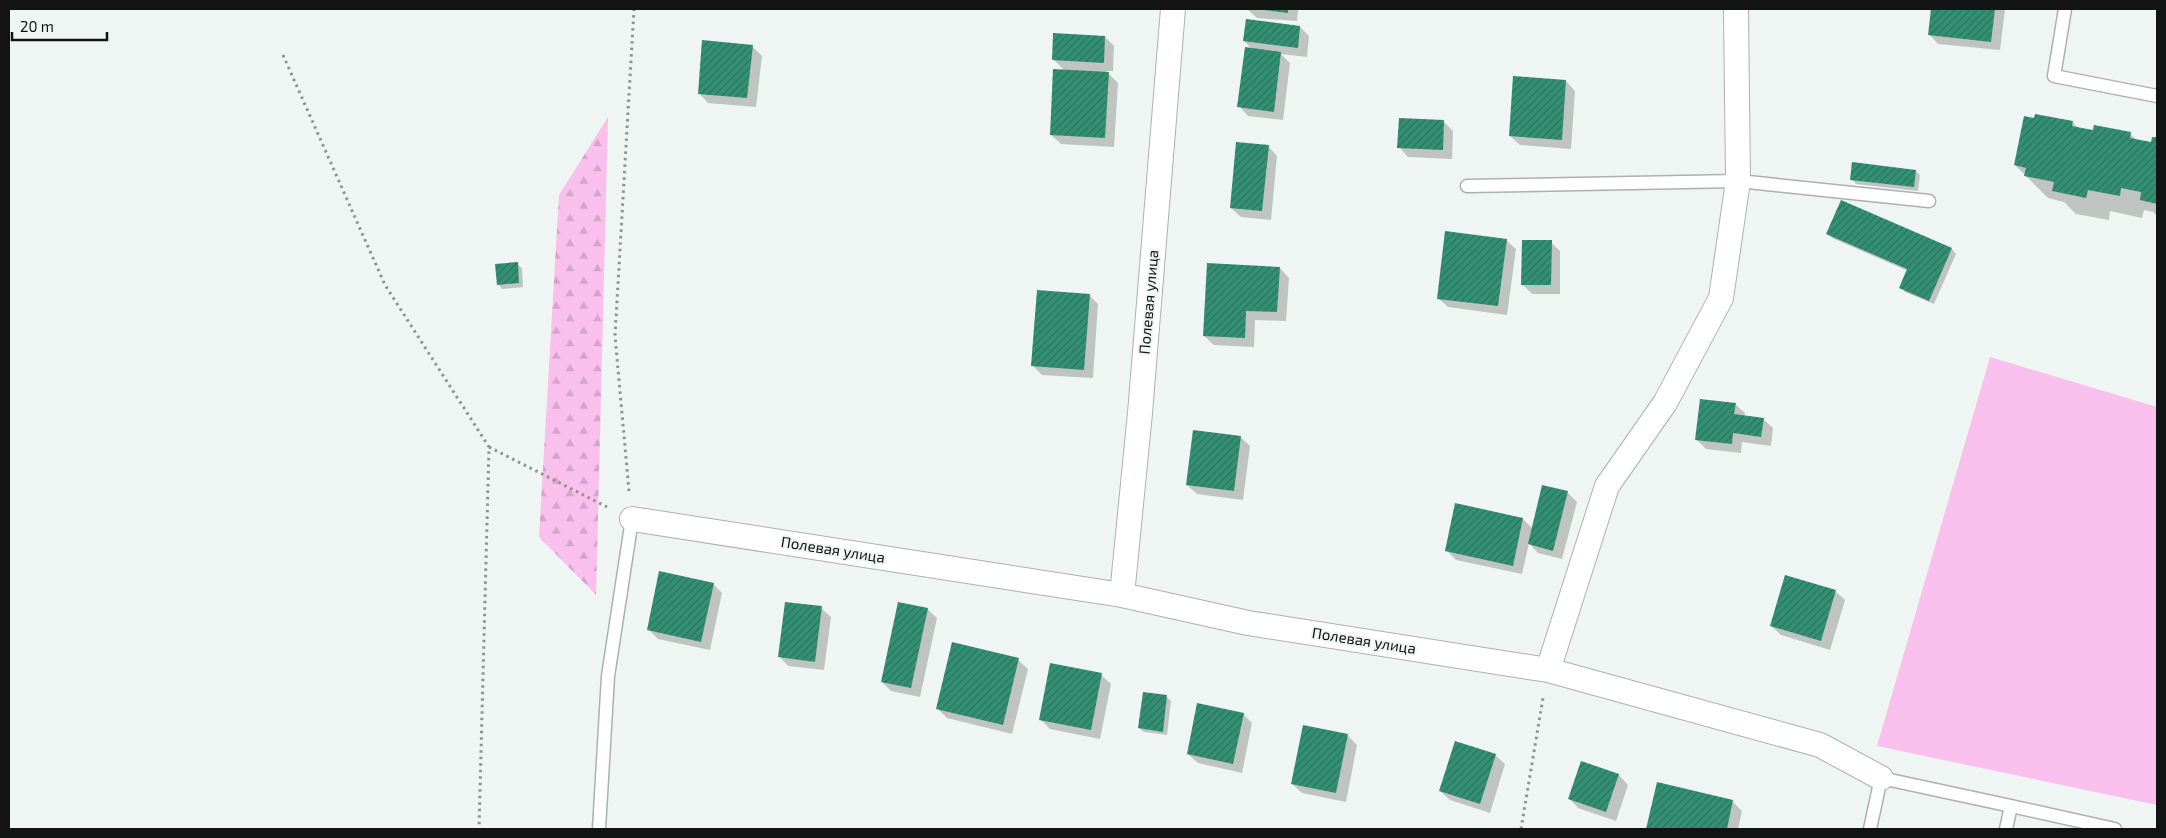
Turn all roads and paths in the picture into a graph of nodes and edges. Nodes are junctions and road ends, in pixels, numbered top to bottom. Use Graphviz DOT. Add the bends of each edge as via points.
graph roads {
  1 [pos="634,9"];
  2 [pos="1173,9"];
  3 [pos="1736,9"];
  4 [pos="2065,9"];
  5 [pos="283,55"];
  6 [pos="2157,96"];
  7 [pos="1738,181"];
  8 [pos="1467,186"];
  9 [pos="1929,201"];
  10 [pos="489,446"];
  11 [pos="632,519"];
  12 [pos="1122,595"];
  13 [pos="1548,670"];
  14 [pos="1881,778"];
  15 [pos="2011,806"];
  16 [pos="479,829"];
  17 [pos="599,829"];
  18 [pos="1521,829"];
  19 [pos="1870,829"];
  20 [pos="2006,829"];
  21 [pos="2115,829"];
  1 -- 11 [label="path" via="615,336"];
  2 -- 12 [label="street, Полевая улица"];
  3 -- 7 [label="street"];
  4 -- 6 [label="lane" via="2054,76"];
  5 -- 10 [label="path" via="385,284"];
  7 -- 8 [label="lane"];
  7 -- 9 [label="lane"];
  7 -- 13 [label="street" via="1721,298 1665,403 1607,486"];
  10 -- 11 [label="path"];
  10 -- 16 [label="path"];
  11 -- 12 [label="street, Полевая улица"];
  11 -- 17 [label="lane" via="608,676"];
  12 -- 13 [label="street, Полевая улица" via="1248,623"];
  13 -- 14 [label="street, Полевая улица" via="1820,745"];
  13 -- 18 [label="path"];
  14 -- 15 [label="lane"];
  14 -- 19 [label="lane"];
  15 -- 20 [label="lane"];
  15 -- 21 [label="lane"];
}
